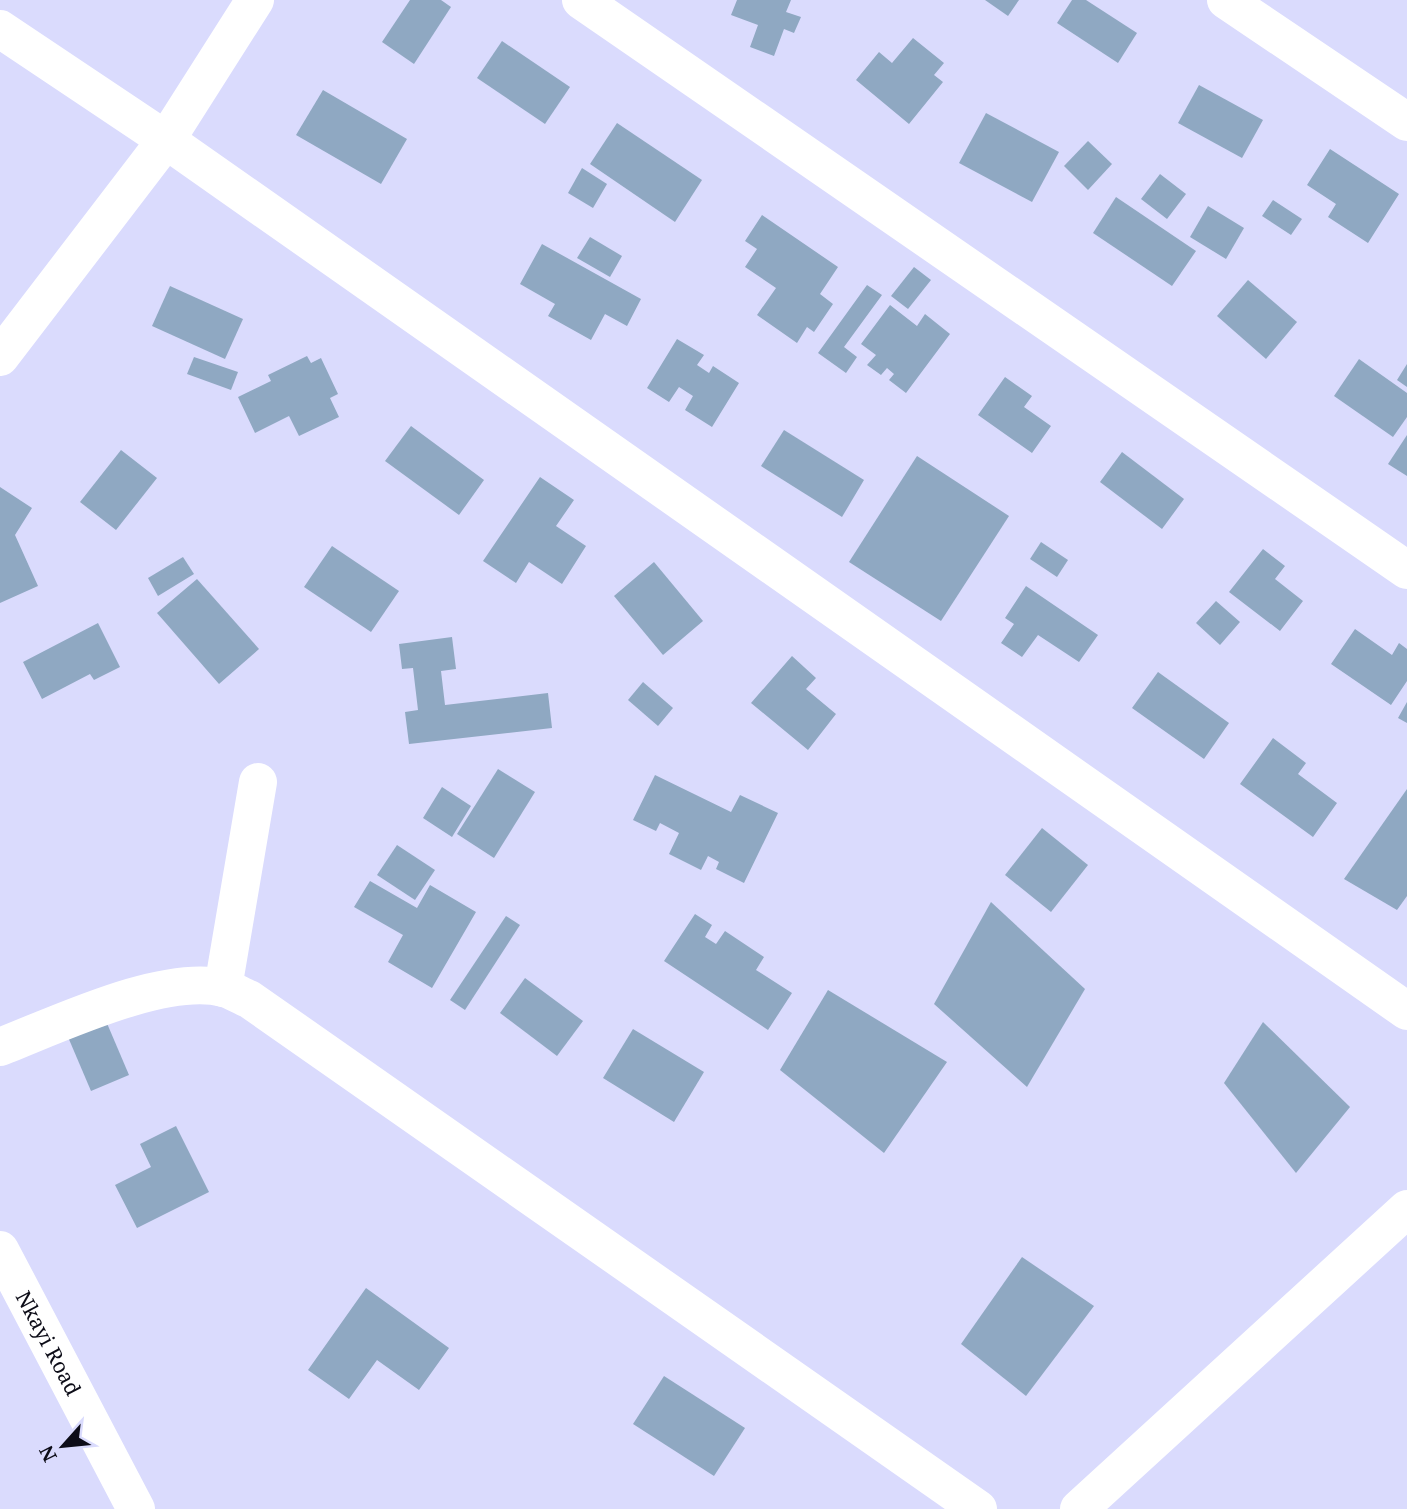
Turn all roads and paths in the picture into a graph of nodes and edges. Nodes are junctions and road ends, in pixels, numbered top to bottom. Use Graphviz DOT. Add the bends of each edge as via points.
graph roads {
  1 [pos="255,0"];
  2 [pos="581,0"];
  3 [pos="1226,0"];
  4 [pos="0,29"];
  5 [pos="1407,122"];
  6 [pos="166,140"];
  7 [pos="0,357"];
  8 [pos="1407,570"];
  9 [pos="258,782"];
  10 [pos="223,988"];
  11 [pos="1407,1011"];
  12 [pos="0,1048"];
  13 [pos="1407,1209"];
  14 [pos="0,1250"];
  15 [pos="136,1509"];
  16 [pos="978,1509"];
  17 [pos="1079,1509"];
  1 -- 6 [label="street"];
  2 -- 8 [label="street"];
  3 -- 5 [label="street"];
  4 -- 6 [label="street"];
  6 -- 7 [label="street"];
  6 -- 11 [label="street"];
  9 -- 10 [label="street"];
  10 -- 12 [label="street" via="191,986 116,1002"];
  10 -- 16 [label="street" via="249,999"];
  13 -- 17 [label="street"];
  14 -- 15 [label="street, Nkayi Road"];
}
